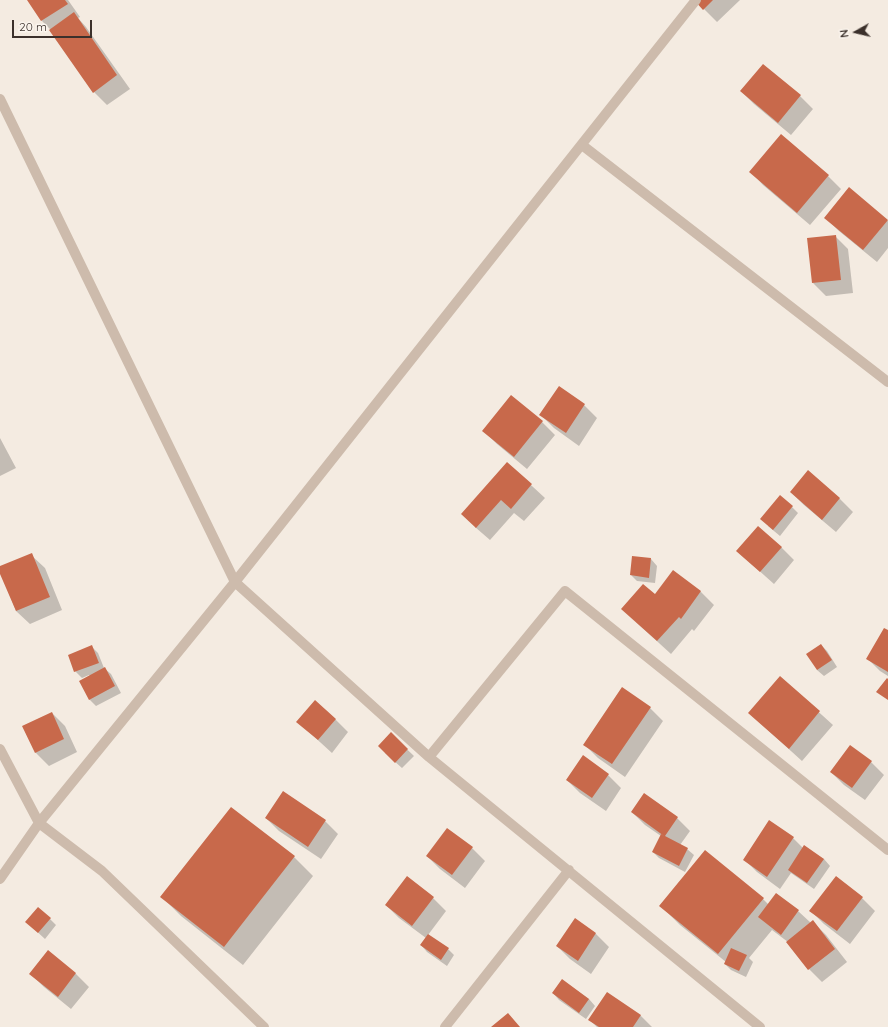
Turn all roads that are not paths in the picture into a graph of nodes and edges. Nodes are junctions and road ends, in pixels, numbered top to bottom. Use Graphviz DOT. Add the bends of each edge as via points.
graph roads {
  1 [pos="696,0"];
  2 [pos="0,99"];
  3 [pos="582,145"];
  4 [pos="888,382"];
  5 [pos="235,582"];
  6 [pos="0,749"];
  7 [pos="429,757"];
  8 [pos="3,763"];
  9 [pos="39,823"];
  10 [pos="887,847"];
  11 [pos="569,870"];
  12 [pos="0,879"];
  13 [pos="264,1027"];
  14 [pos="445,1027"];
  15 [pos="760,1027"];
  1 -- 3 [label="street"];
  2 -- 5 [label="street"];
  3 -- 4 [label="street"];
  3 -- 5 [label="street"];
  5 -- 7 [label="street"];
  5 -- 9 [label="street"];
  6 -- 8 [label="street"];
  7 -- 10 [label="street" via="564,591"];
  7 -- 11 [label="street"];
  8 -- 9 [label="street"];
  9 -- 12 [label="street"];
  9 -- 13 [label="street" via="102,871"];
  11 -- 14 [label="street"];
  11 -- 15 [label="street"];
}
